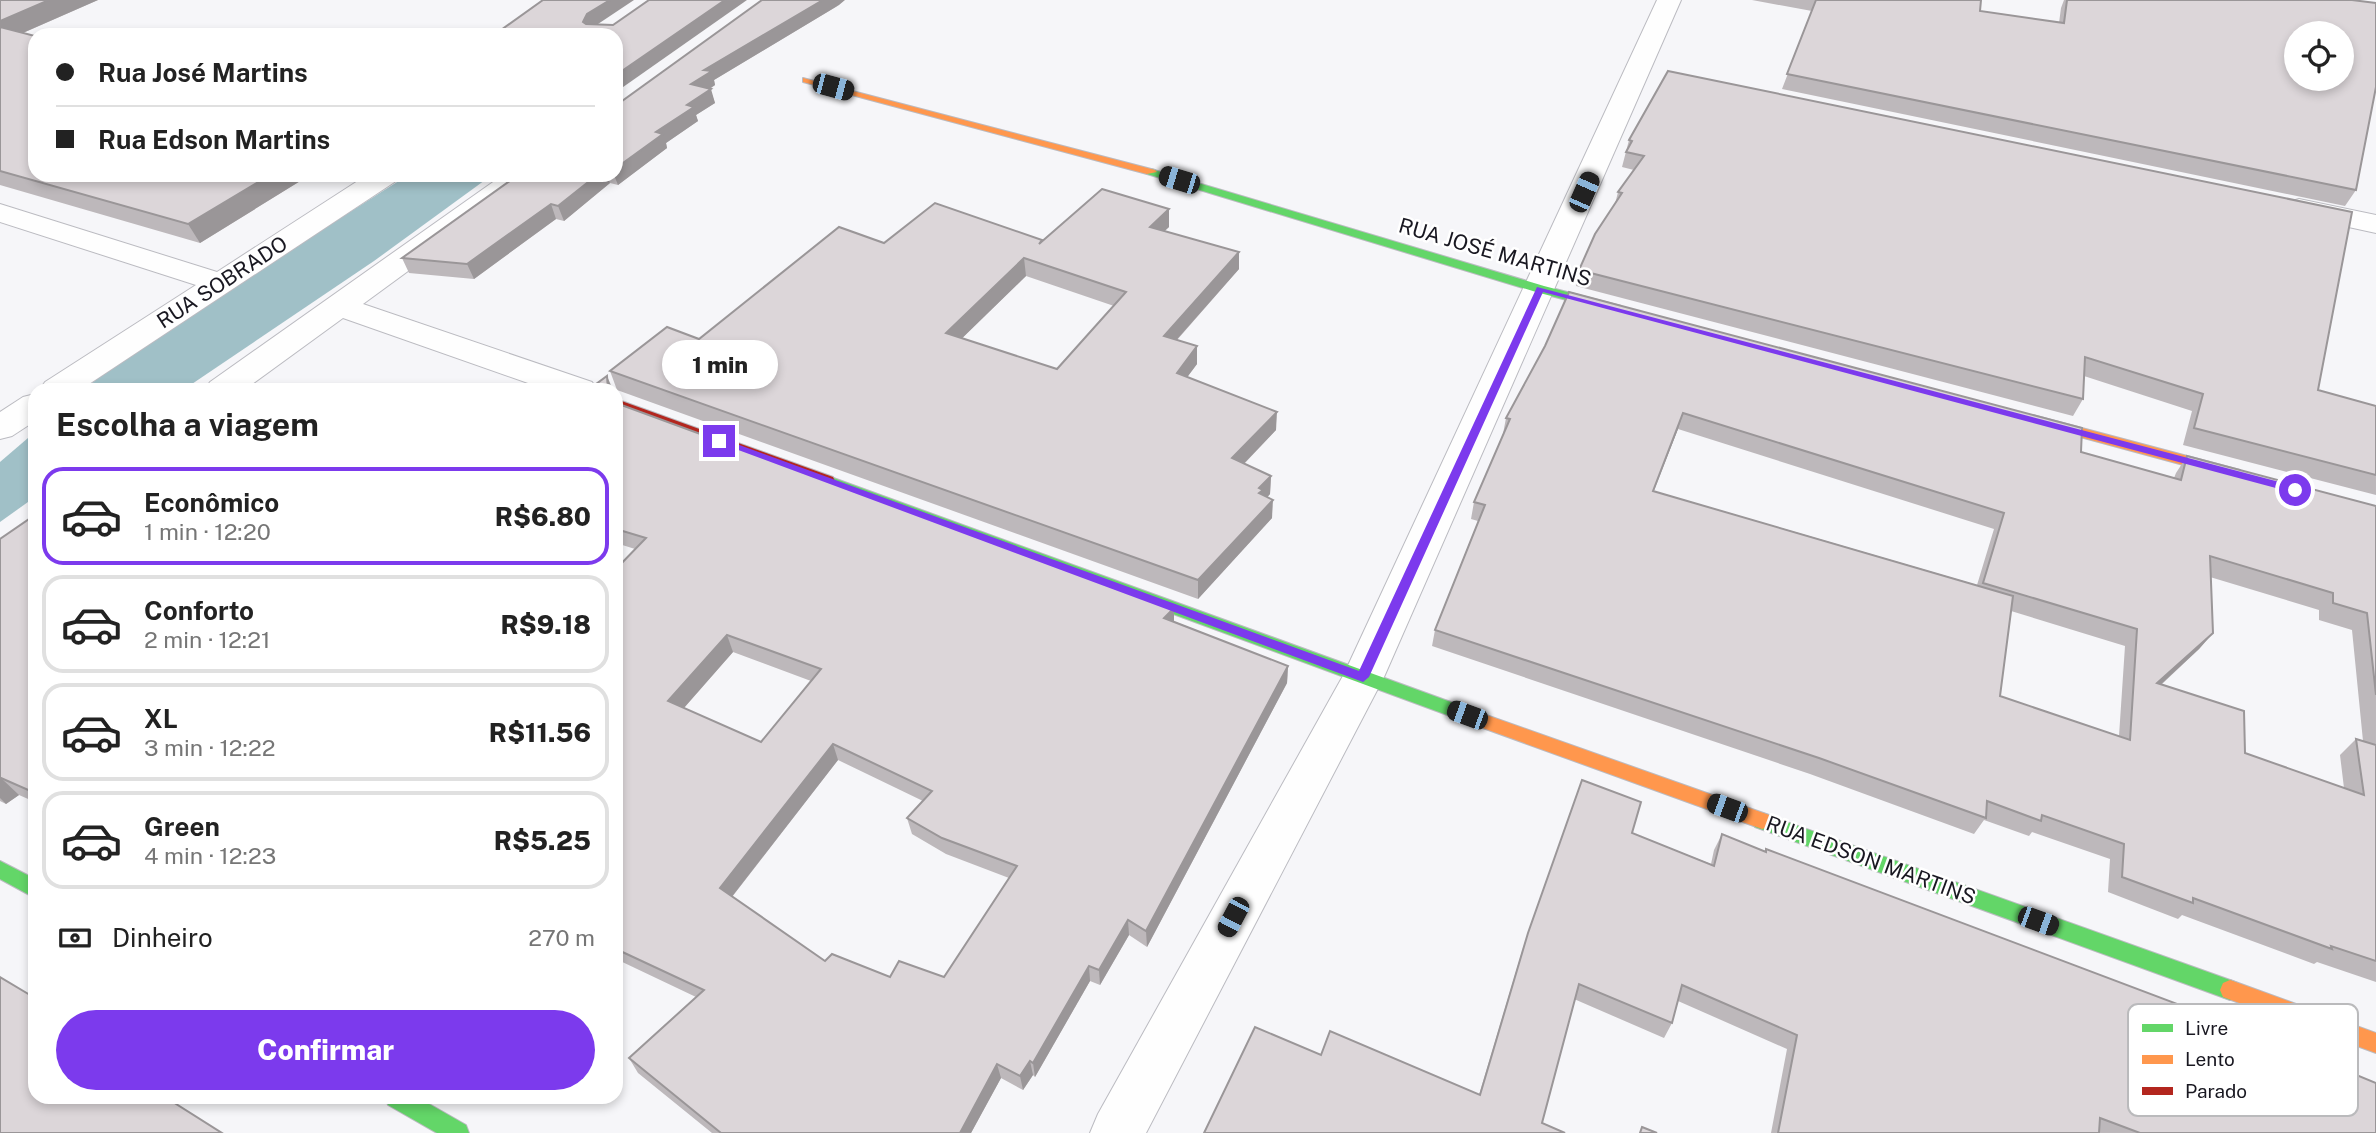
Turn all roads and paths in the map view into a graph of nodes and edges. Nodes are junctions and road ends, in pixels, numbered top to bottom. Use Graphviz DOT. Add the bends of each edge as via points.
graph roads {
  1 [pos="1669,0"];
  2 [pos="807,80"];
  3 [pos="375,182"];
  4 [pos="511,182"];
  5 [pos="2280,204"];
  6 [pos="0,213"];
  7 [pos="2376,224"];
  8 [pos="220,283"];
  9 [pos="1540,289"];
  10 [pos="341,307"];
  11 [pos="1634,314"];
  12 [pos="68,383"];
  13 [pos="232,383"];
  14 [pos="561,383"];
  15 [pos="623,406"];
  16 [pos="28,410"];
  17 [pos="2012,414"];
  18 [pos="0,428"];
  19 [pos="2255,479"];
  20 [pos="1363,677"];
  21 [pos="0,869"];
  22 [pos="28,885"];
  23 [pos="2268,1004"];
  24 [pos="2358,1036"];
  25 [pos="2376,1043"];
  26 [pos="408,1104"];
  27 [pos="458,1133"];
  28 [pos="1117,1133"];
  1 -- 9 [label="street" via="1652,73"];
  2 -- 9 [label="street, RUA JOSÉ MARTINS" via="1153,172"];
  3 -- 8 [label="street, RUA SOBRADO"];
  4 -- 10 [label="street"];
  5 -- 7 [label="street"];
  6 -- 8 [label="street"];
  8 -- 12 [label="street, RUA SOBRADO"];
  9 -- 11 [label="street, RUA JOSÉ MARTINS"];
  9 -- 20 [label="street"];
  10 -- 13 [label="street"];
  10 -- 14 [label="street"];
  15 -- 20 [label="street, RUA EDSON MARTINS"];
  16 -- 18 [label="street"];
  17 -- 19 [label="street"];
  20 -- 23 [label="street, RUA EDSON MARTINS"];
  20 -- 28 [label="street"];
  21 -- 22 [label="street"];
  24 -- 25 [label="street, RUA EDSON MARTINS"];
  26 -- 27 [label="street"];
}
